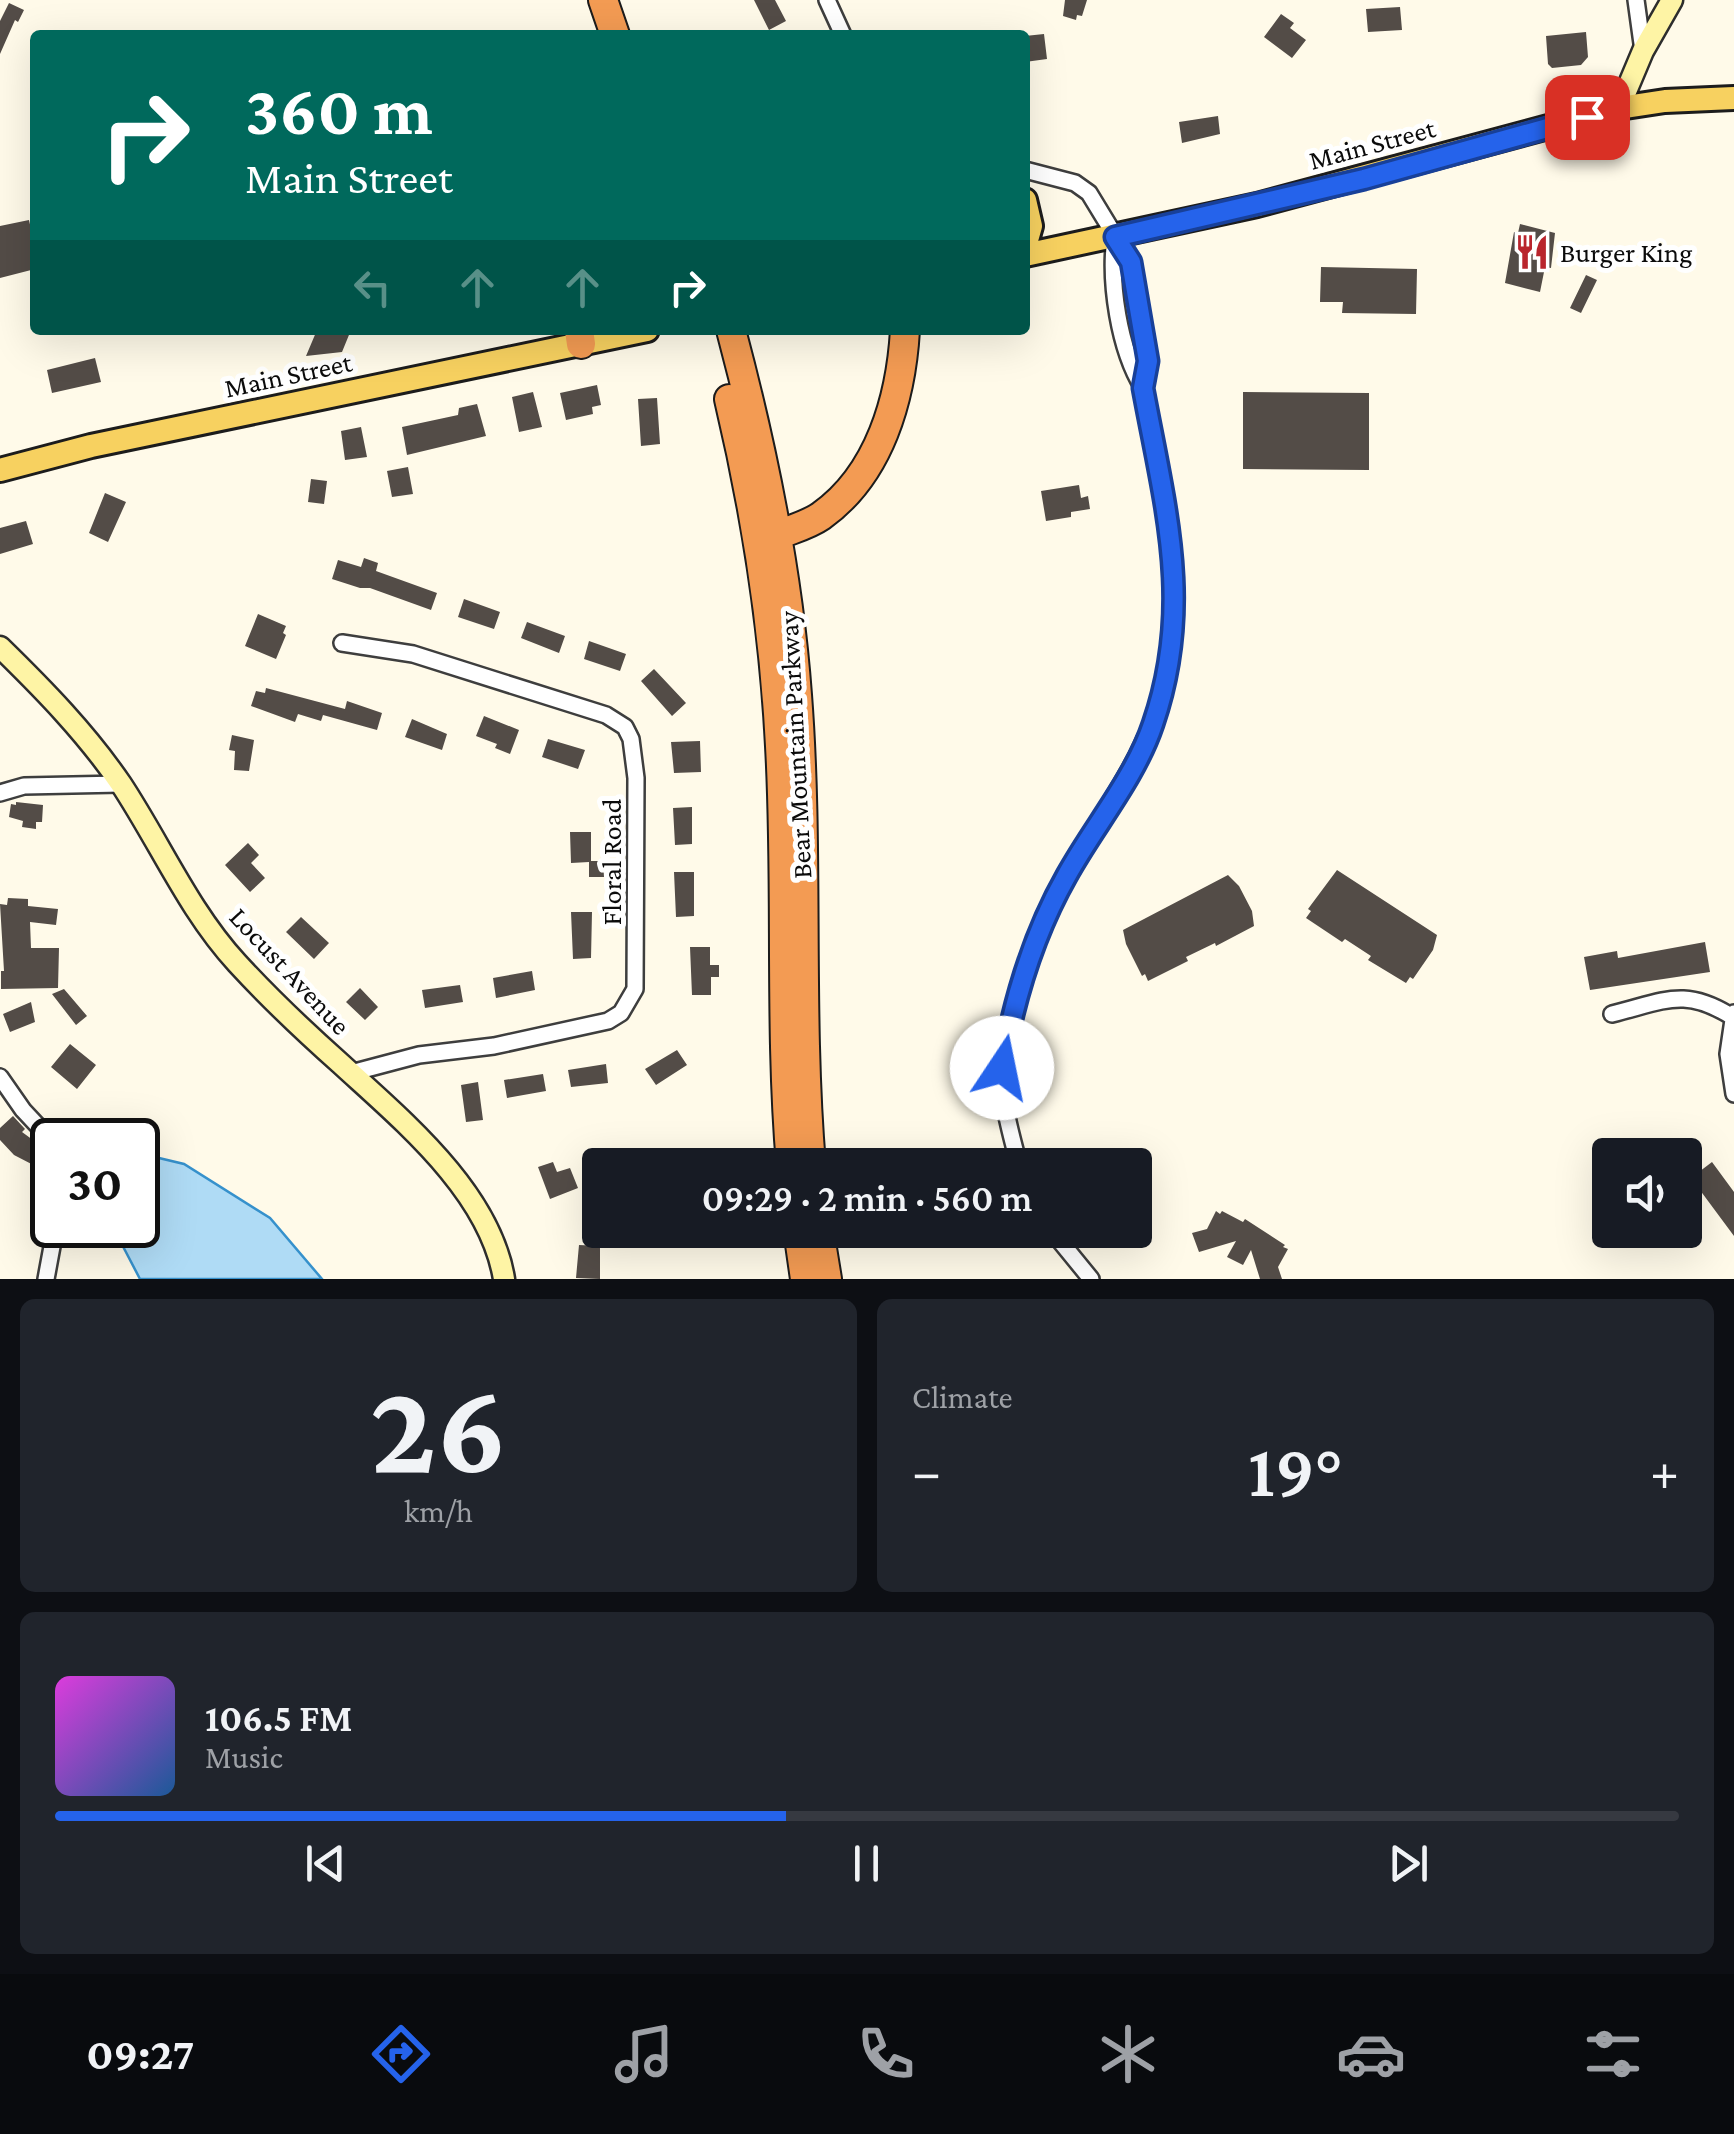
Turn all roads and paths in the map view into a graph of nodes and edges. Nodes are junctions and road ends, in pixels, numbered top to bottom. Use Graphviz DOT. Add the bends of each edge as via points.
graph roads {
  1 [pos="603,0"];
  2 [pos="622,0"];
  3 [pos="827,0"];
  4 [pos="1636,0"];
  5 [pos="1672,0"];
  6 [pos="613,30"];
  7 [pos="633,30"];
  8 [pos="841,30"];
  9 [pos="1643,52"];
  10 [pos="1734,98"];
  11 [pos="1619,108"];
  12 [pos="1030,171"];
  13 [pos="1115,237"];
  14 [pos="1030,254"];
  15 [pos="722,335"];
  16 [pos="723,335"];
  17 [pos="904,335"];
  18 [pos="580,337"];
  19 [pos="0,470"];
  20 [pos="778,534"];
  21 [pos="342,643"];
  22 [pos="0,647"];
  23 [pos="121,784"];
  24 [pos="0,793"];
  25 [pos="1612,1014"];
  26 [pos="1733,1016"];
  27 [pos="351,1074"];
  28 [pos="0,1077"];
  29 [pos="1734,1094"];
  30 [pos="31,1118"];
  31 [pos="790,1148"];
  32 [pos="810,1148"];
  33 [pos="1015,1148"];
  34 [pos="52,1248"];
  35 [pos="801,1248"];
  36 [pos="822,1248"];
  37 [pos="1065,1248"];
  38 [pos="46,1279"];
  39 [pos="504,1279"];
  40 [pos="805,1279"];
  41 [pos="827,1279"];
  42 [pos="1091,1279"];
  1 -- 6 [label="highway"];
  2 -- 7 [label="highway"];
  3 -- 8 [label="street"];
  4 -- 9 [label="street"];
  5 -- 9 [label="street"];
  9 -- 11 [label="street"];
  10 -- 11 [label="main road, Main Street"];
  11 -- 13 [label="main road, Main Street" via="1364,179"];
  12 -- 13 [label="street" via="1089,193"];
  13 -- 14 [label="main road, Main Street"];
  13 -- 33 [label="street" via="1131,262 1148,361 1143,388 1176,574 1175,625 1152,727 1057,894 1009,1029 1002,1068"];
  15 -- 31 [label="highway, Bear Mountain Parkway" via="776,677"];
  16 -- 20 [label="highway, Bear Mountain Parkway"];
  17 -- 20 [label="highway" via="894,408 868,462 826,512"];
  18 -- 19 [label="main road, Main Street"];
  20 -- 32 [label="highway, Bear Mountain Parkway" via="799,722"];
  21 -- 27 [label="street, Floral Road" via="413,654 606,715 631,739 636,778 635,989 621,1013 578,1030"];
  22 -- 23 [label="street, Locust Avenue" via="68,715"];
  23 -- 24 [label="street" via="24,786"];
  23 -- 27 [label="street, Locust Avenue" via="235,960"];
  25 -- 26 [label="street" via="1685,996"];
  26 -- 29 [label="street" via="1728,1054"];
  27 -- 39 [label="street, Locust Avenue" via="452,1173 475,1204"];
  28 -- 30 [label="street"];
  34 -- 38 [label="street"];
  35 -- 40 [label="highway"];
  36 -- 41 [label="highway"];
  37 -- 42 [label="street"];
}
